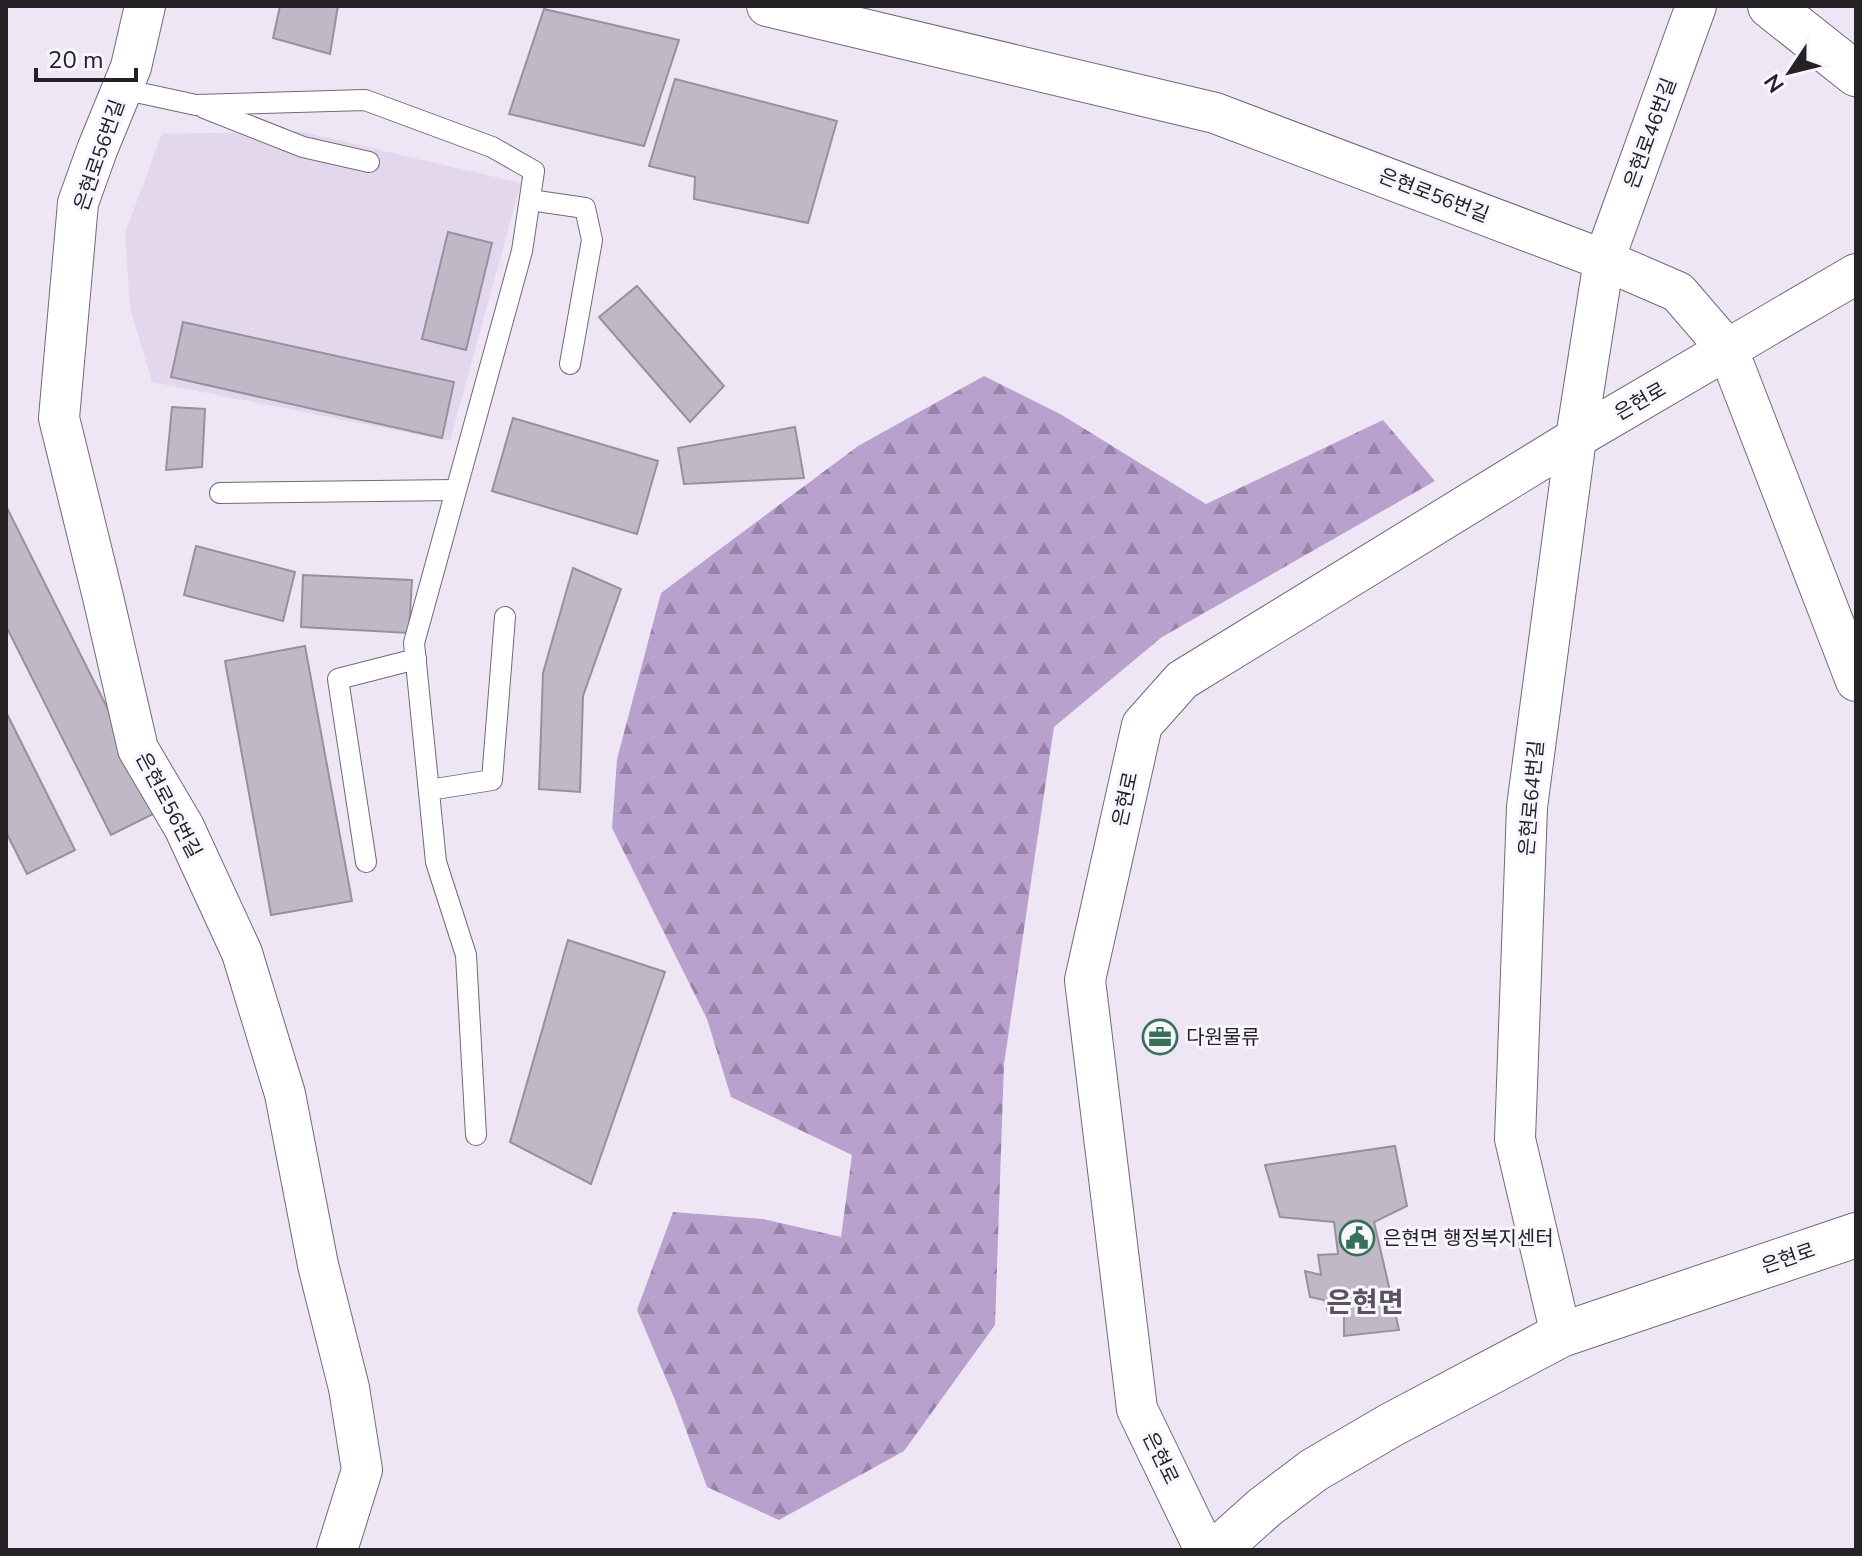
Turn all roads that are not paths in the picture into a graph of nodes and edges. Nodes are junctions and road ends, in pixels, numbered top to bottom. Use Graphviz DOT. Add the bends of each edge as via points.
graph roads {
  1 [pos="145,6"];
  2 [pos="767,6"];
  3 [pos="1696,6"];
  4 [pos="1770,6"];
  5 [pos="1856,74"];
  6 [pos="122,89"];
  7 [pos="196,105"];
  8 [pos="369,162"];
  9 [pos="530,200"];
  10 [pos="1604,260"];
  11 [pos="1856,274"];
  12 [pos="1728,350"];
  13 [pos="570,364"];
  14 [pos="1576,438"];
  15 [pos="455,490"];
  16 [pos="220,493"];
  17 [pos="505,617"];
  18 [pos="416,659"];
  19 [pos="1856,681"];
  20 [pos="429,790"];
  21 [pos="366,862"];
  22 [pos="476,1135"];
  23 [pos="1856,1235"];
  24 [pos="1561,1335"];
  25 [pos="337,1550"];
  26 [pos="1205,1550"];
  27 [pos="1217,1550"];
  1 -- 6 [label="street, 은현로56번길"];
  2 -- 10 [label="street, 은현로56번길" via="1215,113"];
  3 -- 10 [label="street, 은현로46번길"];
  4 -- 5 [label="main road"];
  6 -- 7 [label="lane"];
  6 -- 25 [label="street, 은현로56번길" via="78,203 59,418 138,749 184,827 242,953 285,1094 362,1470"];
  7 -- 8 [label="lane" via="303,147"];
  7 -- 9 [label="lane" via="365,100 492,147 534,171"];
  9 -- 13 [label="lane" via="585,208 592,240"];
  9 -- 15 [label="lane" via="522,251"];
  10 -- 12 [label="street, 은현로56번길" via="1678,292"];
  10 -- 14 [label="street, 은현로64번길"];
  11 -- 12 [label="street"];
  12 -- 14 [label="street, 은현로"];
  12 -- 19 [label="street, 은현로56번길"];
  14 -- 24 [label="street, 은현로64번길" via="1527,807 1515,1139"];
  14 -- 26 [label="street, 은현로" via="1182,680 1142,725 1085,980 1137,1409"];
  15 -- 16 [label="lane"];
  15 -- 18 [label="lane" via="414,643"];
  17 -- 20 [label="lane" via="492,780"];
  18 -- 20 [label="lane"];
  18 -- 21 [label="lane" via="338,679"];
  20 -- 22 [label="lane" via="436,862 466,955"];
  23 -- 24 [label="main road, 은현로"];
  24 -- 27 [label="main road, 은현로" via="1314,1470"];
}
